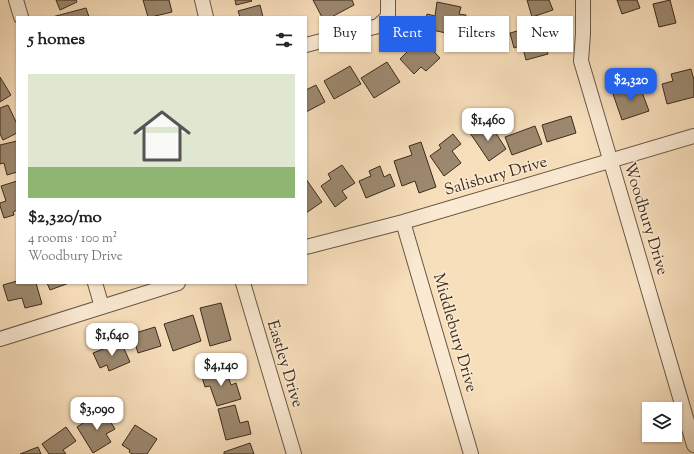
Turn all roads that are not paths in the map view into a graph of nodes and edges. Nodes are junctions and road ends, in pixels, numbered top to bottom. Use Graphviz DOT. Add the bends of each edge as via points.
graph roads {
  1 [pos="16,0"];
  2 [pos="202,0"];
  3 [pos="388,0"];
  4 [pos="583,0"];
  5 [pos="21,16"];
  6 [pos="206,16"];
  7 [pos="307,45"];
  8 [pos="694,136"];
  9 [pos="610,161"];
  10 [pos="403,222"];
  11 [pos="307,247"];
  12 [pos="95,284"];
  13 [pos="175,284"];
  14 [pos="242,284"];
  15 [pos="102,307"];
  16 [pos="0,339"];
  17 [pos="675,402"];
  18 [pos="682,428"];
  19 [pos="694,445"];
  20 [pos="294,454"];
  21 [pos="471,454"];
  1 -- 5 [label="street"];
  2 -- 6 [label="street"];
  3 -- 7 [label="street" via="388,17 378,26"];
  4 -- 9 [label="street, Woodbury Drive" via="581,61"];
  8 -- 9 [label="street, Salisbury Drive"];
  9 -- 10 [label="street, Salisbury Drive"];
  9 -- 17 [label="street, Woodbury Drive" via="624,203"];
  10 -- 11 [label="street, Salisbury Drive"];
  10 -- 21 [label="street, Middlebury Drive"];
  12 -- 15 [label="street"];
  13 -- 15 [label="street"];
  14 -- 20 [label="street, Eastley Drive"];
  15 -- 16 [label="street"];
  18 -- 19 [label="street, Woodbury Drive"];
}
